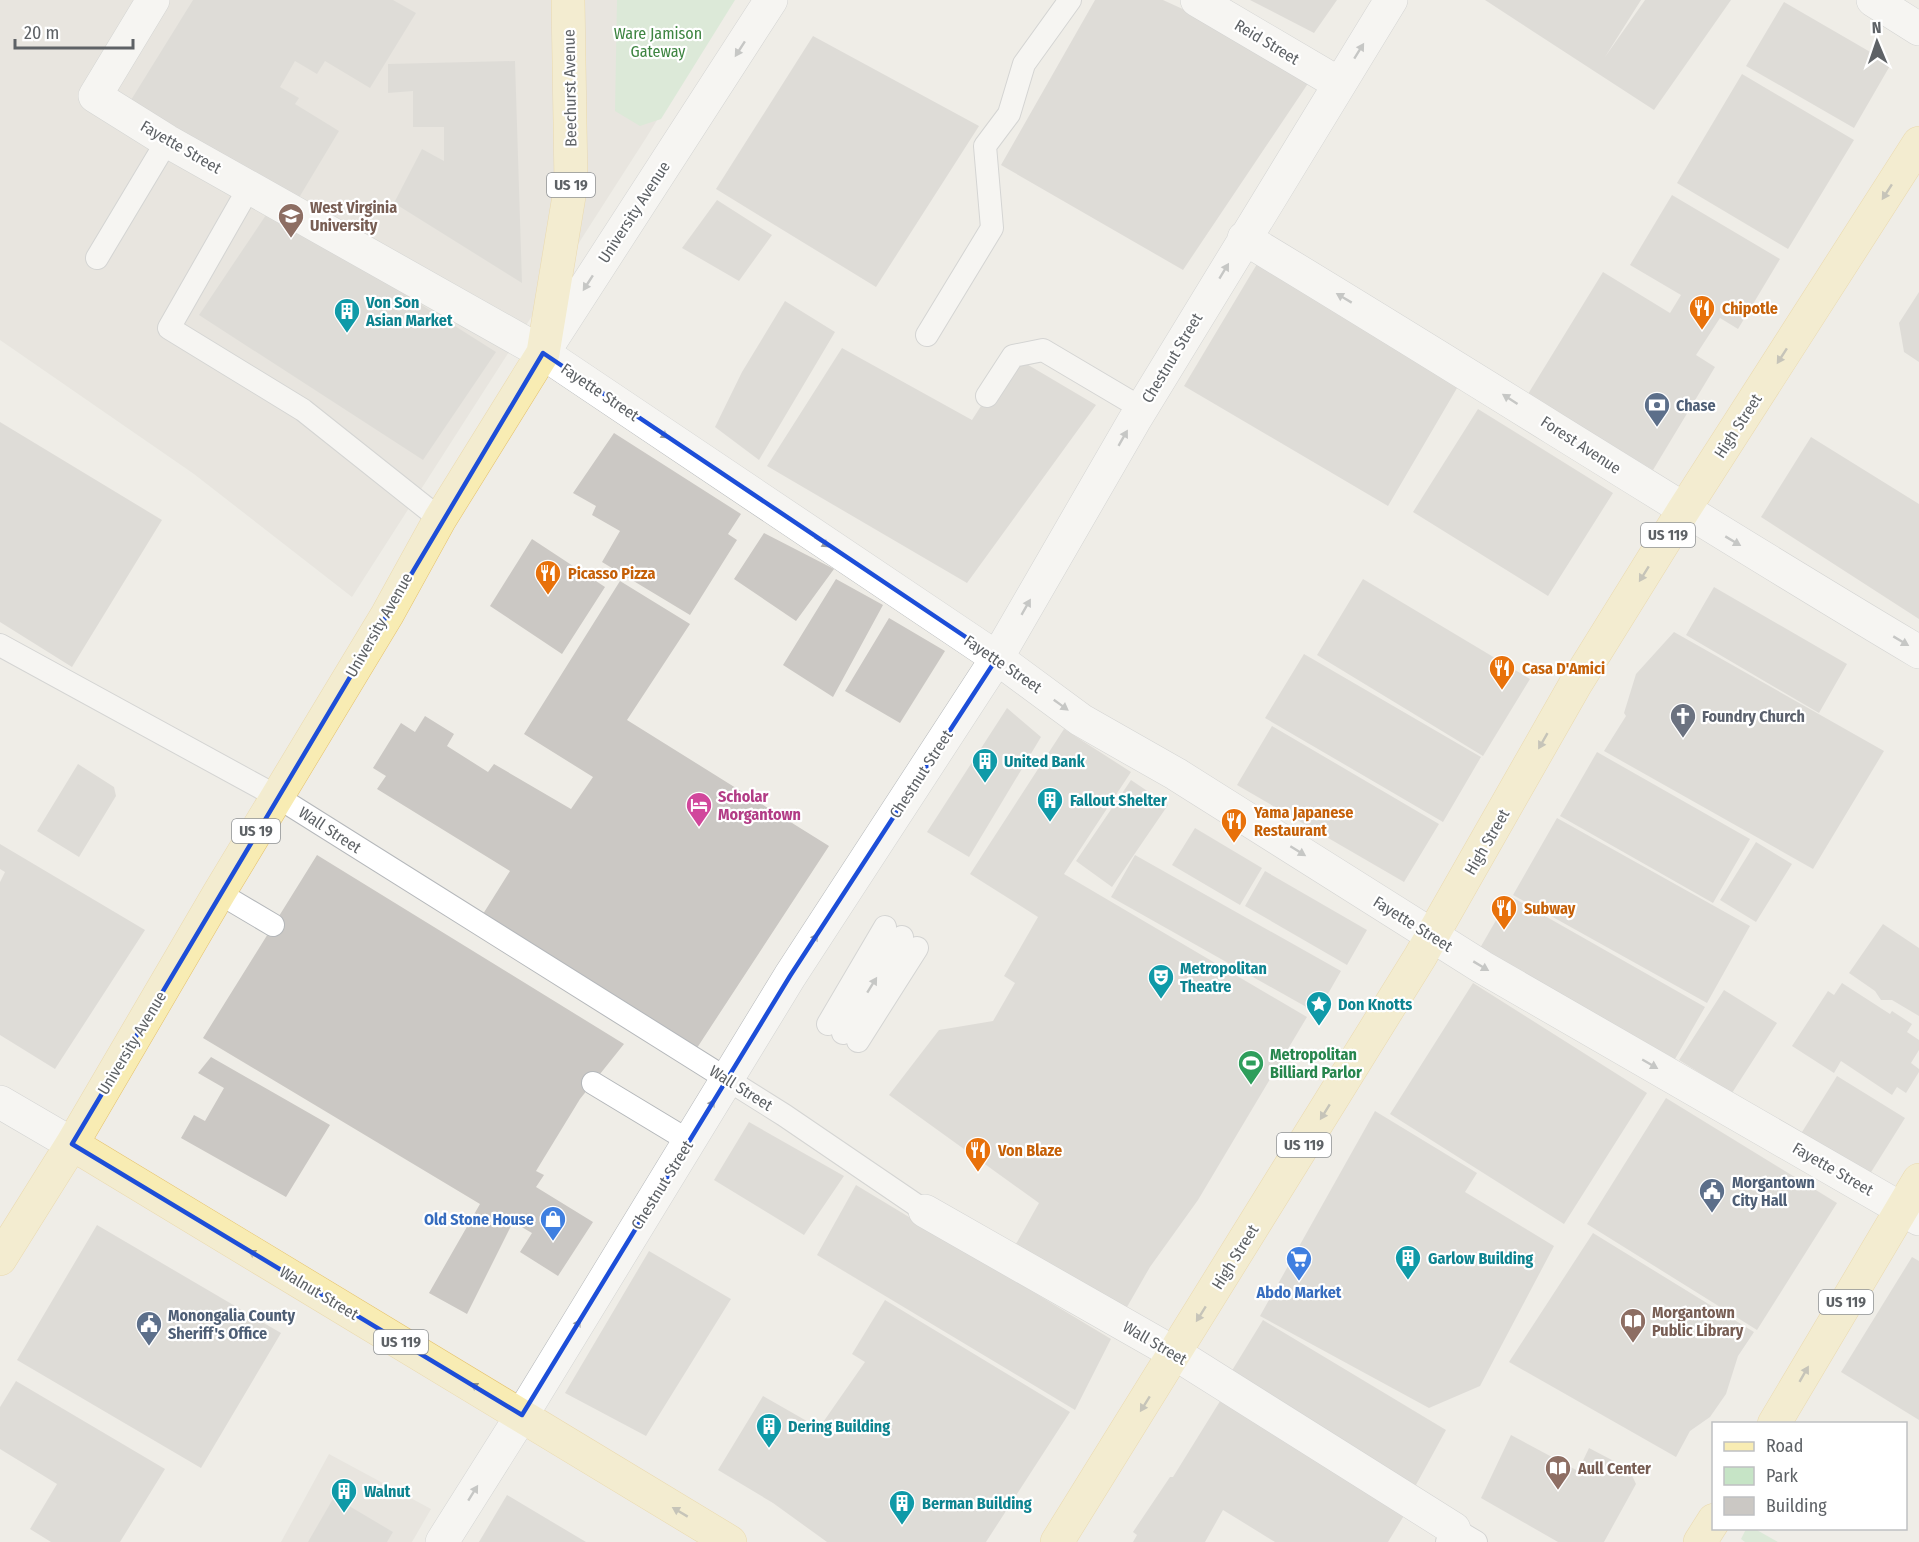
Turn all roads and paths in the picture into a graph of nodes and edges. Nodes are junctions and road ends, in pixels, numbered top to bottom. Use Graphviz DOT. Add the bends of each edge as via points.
graph roads {
  1 [pos="153,0"];
  2 [pos="568,0"];
  3 [pos="771,0"];
  4 [pos="1070,0"];
  5 [pos="1197,0"];
  6 [pos="1391,0"];
  7 [pos="1874,0"];
  8 [pos="1919,29"];
  9 [pos="1338,83"];
  10 [pos="167,141"];
  11 [pos="1919,143"];
  12 [pos="250,186"];
  13 [pos="1244,238"];
  14 [pos="96,258"];
  15 [pos="927,335"];
  16 [pos="543,353"];
  17 [pos="987,396"];
  18 [pos="1141,408"];
  19 [pos="1683,511"];
  20 [pos="440,519"];
  21 [pos="0,645"];
  22 [pos="1919,652"];
  23 [pos="997,658"];
  24 [pos="276,796"];
  25 [pos="219,893"];
  26 [pos="273,925"];
  27 [pos="1432,937"];
  28 [pos="901,938"];
  29 [pos="727,1079"];
  30 [pos="593,1083"];
  31 [pos="0,1102"];
  32 [pos="689,1141"];
  33 [pos="72,1144"];
  34 [pos="1919,1180"];
  35 [pos="925,1211"];
  36 [pos="1911,1214"];
  37 [pos="0,1259"];
  38 [pos="1176,1354"];
  39 [pos="522,1415"];
  40 [pos="1775,1422"];
  41 [pos="1712,1522"];
  42 [pos="1459,1538"];
  43 [pos="442,1542"];
  44 [pos="730,1542"];
  45 [pos="1058,1542"];
  46 [pos="1700,1542"];
  1 -- 10 [label="street, Fayette Street" via="95,96"];
  2 -- 16 [label="main road, Beechurst Avenue / US 19" via="571,184"];
  3 -- 16 [label="street, University Avenue, one-way"];
  4 -- 15 [label="lane" via="1024,64 1009,114 985,146 992,228"];
  5 -- 9 [label="street, Reid Street"];
  9 -- 6 [label="street, Chestnut Street, one-way"];
  7 -- 8 [label="street"];
  9 -- 13 [label="street, Chestnut Street"];
  10 -- 12 [label="street, Fayette Street"];
  10 -- 14 [label="lane"];
  11 -- 19 [label="main road, High Street / US 119, one-way"];
  12 -- 16 [label="street, Fayette Street"];
  12 -- 20 [label="lane" via="169,328 303,410"];
  18 -- 13 [label="street, Chestnut Street, one-way"];
  19 -- 13 [label="street, Forest Avenue, one-way" via="1499,392"];
  16 -- 20 [label="main road, University Avenue / US 19"];
  16 -- 23 [label="street, Fayette Street, one-way"];
  17 -- 18 [label="lane" via="1013,356 1043,350"];
  23 -- 18 [label="street, Chestnut Street, one-way"];
  19 -- 22 [label="street, Forest Avenue, one-way"];
  19 -- 27 [label="main road, High Street / US 119, one-way" via="1575,685"];
  20 -- 24 [label="main road, University Avenue / US 19" via="387,615"];
  21 -- 24 [label="lane, Wall Street"];
  23 -- 27 [label="street, Fayette Street, one-way" via="1081,720 1176,774"];
  29 -- 23 [label="street, Chestnut Street, one-way" via="790,975"];
  24 -- 25 [label="main road, University Avenue / US 19"];
  24 -- 29 [label="lane, Wall Street"];
  25 -- 26 [label="lane"];
  25 -- 33 [label="main road, University Avenue / US 19"];
  27 -- 36 [label="street, Fayette Street, one-way"];
  27 -- 38 [label="main road, High Street / US 119, one-way"];
  28 -- 28 [label="lane, one-way" via="843,1033"];
  32 -- 29 [label="street, Chestnut Street, one-way"];
  29 -- 35 [label="lane, Wall Street"];
  30 -- 32 [label="lane"];
  31 -- 33 [label="street, Walnut Street"];
  39 -- 32 [label="street, Chestnut Street, one-way"];
  33 -- 37 [label="main road, University Avenue / US 19"];
  39 -- 33 [label="main road, Walnut Street / US 119, one-way"];
  34 -- 36 [label="main road, US 119"];
  35 -- 38 [label="street, Wall Street"];
  40 -- 36 [label="main road, US 119, one-way"];
  38 -- 42 [label="street, Wall Street"];
  38 -- 45 [label="main road, High Street / US 119, one-way"];
  43 -- 39 [label="street, Chestnut Street, one-way"];
  44 -- 39 [label="main road, Walnut Street / US 119, one-way"];
  41 -- 46 [label="main road"];
}
